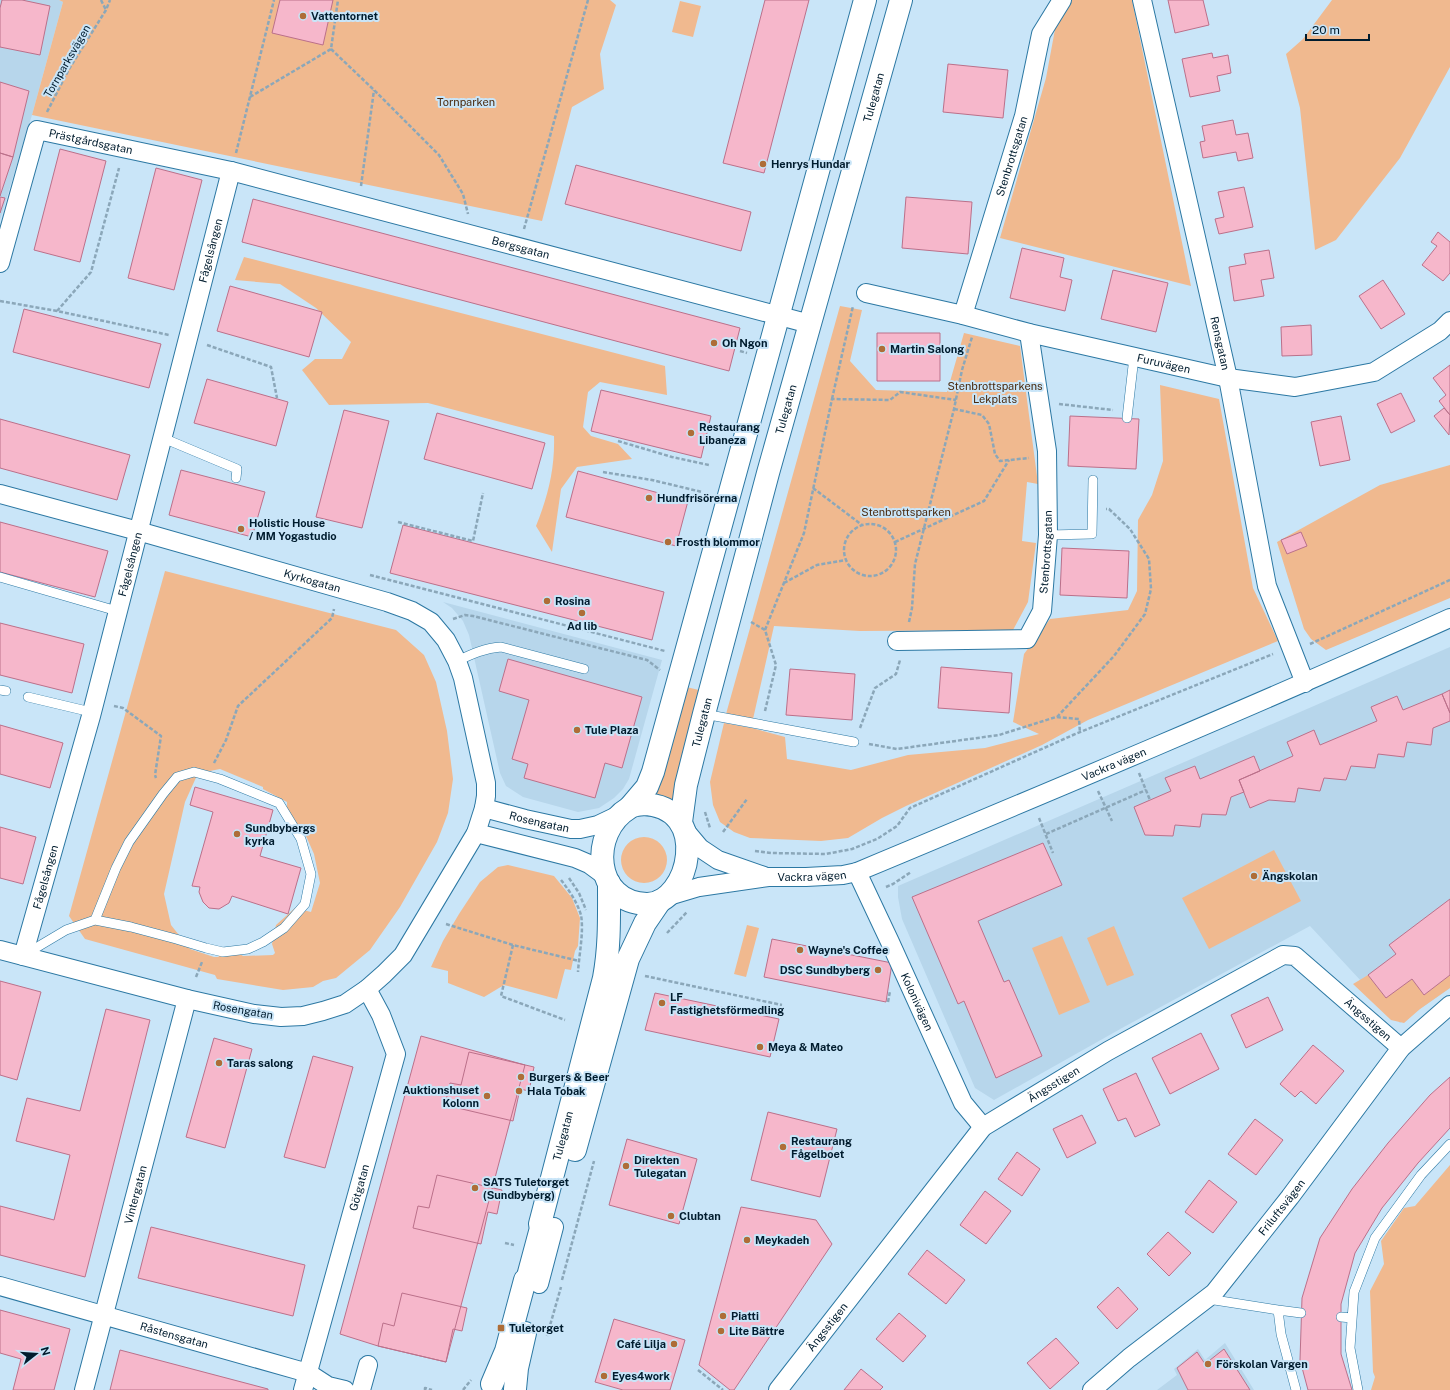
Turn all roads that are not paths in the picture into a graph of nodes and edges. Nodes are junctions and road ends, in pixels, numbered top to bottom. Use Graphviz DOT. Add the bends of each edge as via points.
graph roads {
  1 [pos="865,0"];
  2 [pos="901,0"];
  3 [pos="1062,0"];
  4 [pos="1142,0"];
  5 [pos="231,171"];
  6 [pos="0,263"];
  7 [pos="860,296"];
  8 [pos="779,316"];
  9 [pos="970,317"];
  10 [pos="1450,320"];
  11 [pos="810,324"];
  12 [pos="1028,333"];
  13 [pos="1134,357"];
  14 [pos="1228,378"];
  15 [pos="1127,418"];
  16 [pos="163,438"];
  17 [pos="236,478"];
  18 [pos="1093,480"];
  19 [pos="0,494"];
  20 [pos="138,531"];
  21 [pos="1048,535"];
  22 [pos="0,577"];
  23 [pos="118,611"];
  24 [pos="1450,618"];
  25 [pos="901,641"];
  26 [pos="457,661"];
  27 [pos="584,669"];
  28 [pos="1305,683"];
  29 [pos="28,697"];
  30 [pos="93,706"];
  31 [pos="704,714"];
  32 [pos="854,742"];
  33 [pos="484,808"];
  34 [pos="624,811"];
  35 [pos="683,826"];
  36 [pos="476,832"];
  37 [pos="857,872"];
  38 [pos="768,877"];
  39 [pos="606,879"];
  40 [pos="664,898"];
  41 [pos="95,920"];
  42 [pos="0,950"];
  43 [pos="23,956"];
  44 [pos="367,989"];
  45 [pos="187,1000"];
  46 [pos="1449,1009"];
  47 [pos="1401,1048"];
  48 [pos="983,1127"];
  49 [pos="1450,1144"];
  50 [pos="547,1226"];
  51 [pos="532,1282"];
  52 [pos="0,1286"];
  53 [pos="1206,1299"];
  54 [pos="1278,1310"];
  55 [pos="1301,1313"];
  56 [pos="104,1314"];
  57 [pos="1341,1317"];
  58 [pos="1352,1318"];
  59 [pos="368,1365"];
  60 [pos="308,1373"];
  61 [pos="486,1387"];
  62 [pos="84,1390"];
  63 [pos="303,1390"];
  64 [pos="345,1390"];
  65 [pos="361,1390"];
  66 [pos="515,1390"];
  67 [pos="778,1390"];
  68 [pos="1092,1390"];
  69 [pos="1296,1390"];
  70 [pos="1358,1390"];
  1 -- 8 [label="street"];
  2 -- 11 [label="street, Tulegatan"];
  3 -- 9 [label="street, Stenbrottsgatan" via="1041,34 1024,116"];
  4 -- 14 [label="street, Rensgatan"];
  5 -- 6 [label="street, Prästgårdsgatan" via="37,130"];
  5 -- 8 [label="street, Bergsgatan"];
  5 -- 16 [label="street, Fågelsången"];
  7 -- 9 [label="street, Furuvägen"];
  8 -- 11 [label="street, Bergsgatan"];
  8 -- 34 [label="street" via="660,753 647,787"];
  9 -- 12 [label="street, Furuvägen"];
  10 -- 14 [label="street, Furuvägen" via="1440,331 1374,372 1295,387"];
  11 -- 31 [label="street, Tulegatan"];
  12 -- 13 [label="street, Furuvägen"];
  12 -- 21 [label="street, Stenbrottsgatan" via="1047,456"];
  13 -- 14 [label="street, Furuvägen"];
  13 -- 15 [label="lane"];
  14 -- 28 [label="street, Rensgatan" via="1267,586"];
  16 -- 17 [label="lane" via="237,469"];
  16 -- 20 [label="street, Fågelsången"];
  18 -- 21 [label="lane" via="1092,534"];
  19 -- 20 [label="street, Kyrkogatan"];
  20 -- 23 [label="street, Fågelsången"];
  20 -- 26 [label="street, Kyrkogatan" via="412,611 431,622 446,640"];
  21 -- 25 [label="street, Stenbrottsgatan" via="1042,611 1027,639"];
  22 -- 23 [label="lane"];
  23 -- 30 [label="street, Fågelsången"];
  24 -- 28 [label="street, Vackra vägen"];
  26 -- 27 [label="lane" via="484,649 501,647"];
  26 -- 33 [label="street, Kyrkogatan" via="483,766 486,783"];
  28 -- 37 [label="street, Vackra vägen"];
  29 -- 30 [label="lane"];
  30 -- 43 [label="street, Fågelsången"];
  31 -- 32 [label="lane"];
  31 -- 35 [label="street, Tulegatan" via="686,785"];
  33 -- 34 [label="street, Rosengatan" via="572,829 598,825"];
  33 -- 36 [label="street, Rosengatan"];
  34 -- 35 [label="street" via="643,804 655,804 666,809"];
  34 -- 39 [label="street" via="611,826 604,842 602,859"];
  35 -- 38 [label="street, Vackra vägen" via="700,848 718,860"];
  35 -- 40 [label="street" via="688,849 684,871 680,880"];
  36 -- 39 [label="street" via="575,858 588,864"];
  36 -- 44 [label="street, Rosengatan" via="403,955"];
  37 -- 38 [label="street, Vackra vägen" via="806,878"];
  37 -- 48 [label="street, Kolonivägen" via="963,1103"];
  38 -- 40 [label="street, Vackra vägen" via="699,887"];
  39 -- 40 [label="street" via="615,892 625,898 649,904"];
  39 -- 50 [label="street, Tulegatan" via="609,950"];
  40 -- 50 [label="street, Tulegatan" via="645,923 628,960"];
  41 -- 41 [label="lane" via="223,952 248,949 284,928 305,904 311,874 300,839 279,803 220,779 194,772 178,777 162,794 129,842"];
  41 -- 43 [label="lane" via="66,930"];
  42 -- 43 [label="street, Rosengatan"];
  43 -- 45 [label="street, Rosengatan"];
  44 -- 45 [label="street, Rosengatan" via="346,1004 303,1016 254,1014"];
  44 -- 60 [label="street, Götgatan" via="381,1015 396,1054"];
  45 -- 56 [label="street, Vintergatan"];
  46 -- 47 [label="street, Friluftsvägen"];
  47 -- 48 [label="street, Ängsstigen" via="1295,956 1283,955 1108,1051"];
  47 -- 53 [label="street, Friluftsvägen" via="1294,1193 1214,1293"];
  48 -- 67 [label="street, Ängsstigen"];
  49 -- 58 [label="lane" via="1421,1174 1375,1238 1354,1292"];
  50 -- 51 [label="street, Tulegatan"];
  51 -- 61 [label="street, Tulegatan" via="506,1351"];
  51 -- 66 [label="street, Tulegatan"];
  52 -- 56 [label="street, Råstensgatan"];
  53 -- 54 [label="lane"];
  53 -- 68 [label="street, Friluftsvägen"];
  54 -- 55 [label="lane"];
  54 -- 69 [label="lane" via="1281,1334"];
  56 -- 60 [label="street, Råstensgatan"];
  56 -- 62 [label="street, Vintergatan"];
  57 -- 58 [label="lane"];
  58 -- 70 [label="lane" via="1350,1348"];
  59 -- 65 [label="street"];
  60 -- 63 [label="street, Götgatan"];
  60 -- 64 [label="street, Råstensgatan" via="328,1386"];
  61 -- 66 [label="street, Tulegatan" via="504,1384"];
}
